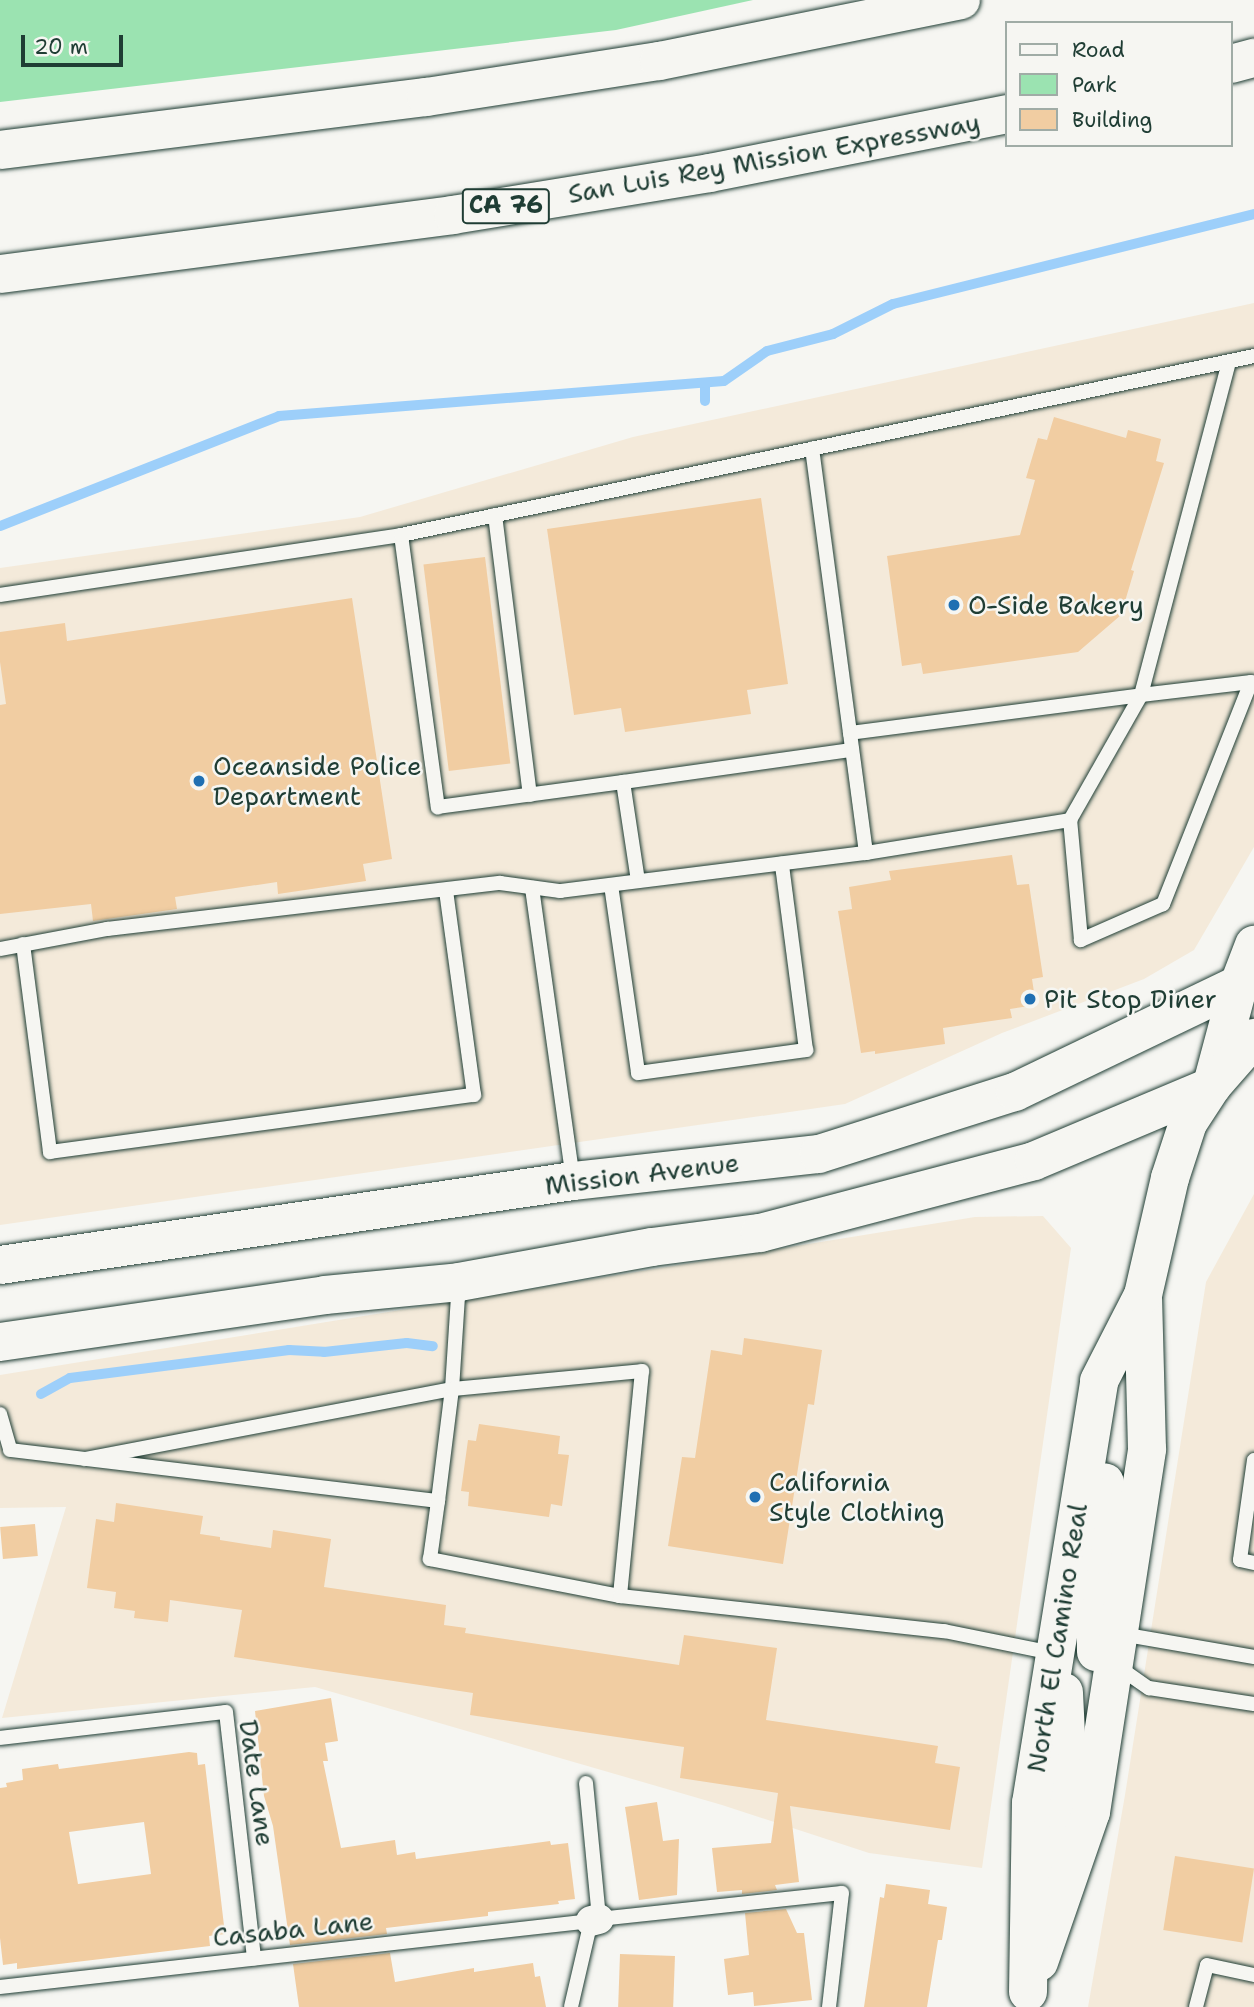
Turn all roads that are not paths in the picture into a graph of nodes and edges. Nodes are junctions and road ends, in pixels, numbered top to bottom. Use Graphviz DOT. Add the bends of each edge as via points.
graph roads {
  1 [pos="961,0"];
  2 [pos="1254,58"];
  3 [pos="1233,63"];
  4 [pos="1006,114"];
  5 [pos="0,150"];
  6 [pos="0,274"];
  7 [pos="1254,356"];
  8 [pos="1229,362"];
  9 [pos="812,449"];
  10 [pos="495,515"];
  11 [pos="401,535"];
  12 [pos="0,595"];
  13 [pos="1141,695"];
  14 [pos="850,733"];
  15 [pos="852,750"];
  16 [pos="623,782"];
  17 [pos="530,795"];
  18 [pos="1070,820"];
  19 [pos="866,853"];
  20 [pos="782,864"];
  21 [pos="638,881"];
  22 [pos="611,885"];
  23 [pos="532,888"];
  24 [pos="446,890"];
  25 [pos="23,944"];
  26 [pos="1254,945"];
  27 [pos="0,949"];
  28 [pos="1247,981"];
  29 [pos="1254,1038"];
  30 [pos="1254,1063"];
  31 [pos="1212,1086"];
  32 [pos="573,1181"];
  33 [pos="0,1265"];
  34 [pos="460,1282"];
  35 [pos="1143,1295"];
  36 [pos="0,1342"];
  37 [pos="452,1389"];
  38 [pos="0,1414"];
  39 [pos="1093,1417"];
  40 [pos="85,1460"];
  41 [pos="1254,1460"];
  42 [pos="438,1501"];
  43 [pos="1254,1563"];
  44 [pos="620,1596"];
  45 [pos="1115,1648"];
  46 [pos="1053,1653"];
  47 [pos="1254,1657"];
  48 [pos="1254,1704"];
  49 [pos="0,1738"];
  50 [pos="586,1783"];
  51 [pos="1060,1900"];
  52 [pos="594,1920"];
  53 [pos="254,1958"];
  54 [pos="1254,1975"];
  55 [pos="0,1987"];
  56 [pos="1027,2000"];
  57 [pos="571,2007"];
  58 [pos="829,2007"];
  59 [pos="1196,2007"];
  1 -- 5 [label="main road" via="659,61 426,97"];
  2 -- 3 [label="main road"];
  4 -- 6 [label="main road, San Luis Rey Mission Expressway / CA 76" via="710,173 453,215"];
  7 -- 8 [label="lane"];
  8 -- 9 [label="lane"];
  8 -- 13 [label="lane"];
  9 -- 10 [label="lane"];
  9 -- 14 [label="lane"];
  10 -- 11 [label="lane"];
  10 -- 17 [label="lane"];
  11 -- 12 [label="lane"];
  11 -- 17 [label="lane" via="438,807"];
  13 -- 14 [label="lane"];
  13 -- 18 [label="lane"];
  13 -- 18 [label="lane" via="1251,682 1163,904 1082,940"];
  14 -- 15 [label="lane"];
  15 -- 16 [label="lane"];
  15 -- 19 [label="lane"];
  16 -- 17 [label="lane"];
  16 -- 21 [label="lane"];
  18 -- 19 [label="lane"];
  19 -- 20 [label="lane"];
  20 -- 21 [label="lane"];
  20 -- 22 [label="lane" via="806,1050 638,1073"];
  21 -- 22 [label="lane"];
  22 -- 23 [label="lane" via="560,891"];
  23 -- 24 [label="lane" via="500,883"];
  23 -- 32 [label="lane"];
  24 -- 25 [label="lane" via="107,929"];
  24 -- 25 [label="lane" via="474,1095 50,1153"];
  25 -- 27 [label="lane"];
  26 -- 28 [label="main road"];
  28 -- 31 [label="main road"];
  28 -- 32 [label="main road, Mission Avenue" via="1015,1092 819,1154"];
  29 -- 31 [label="main road"];
  30 -- 31 [label="main road"];
  31 -- 34 [label="main road" via="1034,1161 875,1204 760,1233 652,1247"];
  31 -- 35 [label="main road, North El Camino Real" via="1188,1124 1174,1163"];
  32 -- 33 [label="main road, Mission Avenue"];
  34 -- 36 [label="main road" via="325,1295"];
  34 -- 37 [label="lane"];
  35 -- 39 [label="main road, North El Camino Real" via="1099,1381"];
  35 -- 45 [label="main road, North El Camino Real" via="1147,1449"];
  37 -- 40 [label="lane"];
  37 -- 42 [label="lane"];
  37 -- 44 [label="lane" via="642,1371"];
  38 -- 40 [label="lane" via="10,1450"];
  39 -- 45 [label="main road" via="1106,1469 1095,1599 1096,1652"];
  39 -- 46 [label="main road, North El Camino Real"];
  40 -- 42 [label="lane"];
  41 -- 43 [label="lane" via="1240,1560"];
  42 -- 44 [label="lane" via="430,1559"];
  44 -- 46 [label="lane" via="944,1631"];
  45 -- 47 [label="lane"];
  45 -- 48 [label="lane" via="1149,1688"];
  45 -- 51 [label="main road, North El Camino Real" via="1091,1812"];
  46 -- 51 [label="main road" via="1065,1695 1068,1775 1057,1861"];
  46 -- 56 [label="main road, North El Camino Real" via="1031,1803"];
  49 -- 53 [label="lane, Date Lane" via="226,1712"];
  50 -- 52 [label="lane"];
  51 -- 56 [label="main road, North El Camino Real"];
  52 -- 53 [label="lane, Casaba Lane"];
  52 -- 57 [label="lane"];
  52 -- 58 [label="lane, Casaba Lane" via="842,1893"];
  53 -- 55 [label="lane, Casaba Lane"];
  54 -- 59 [label="lane" via="1207,1965"];
}
